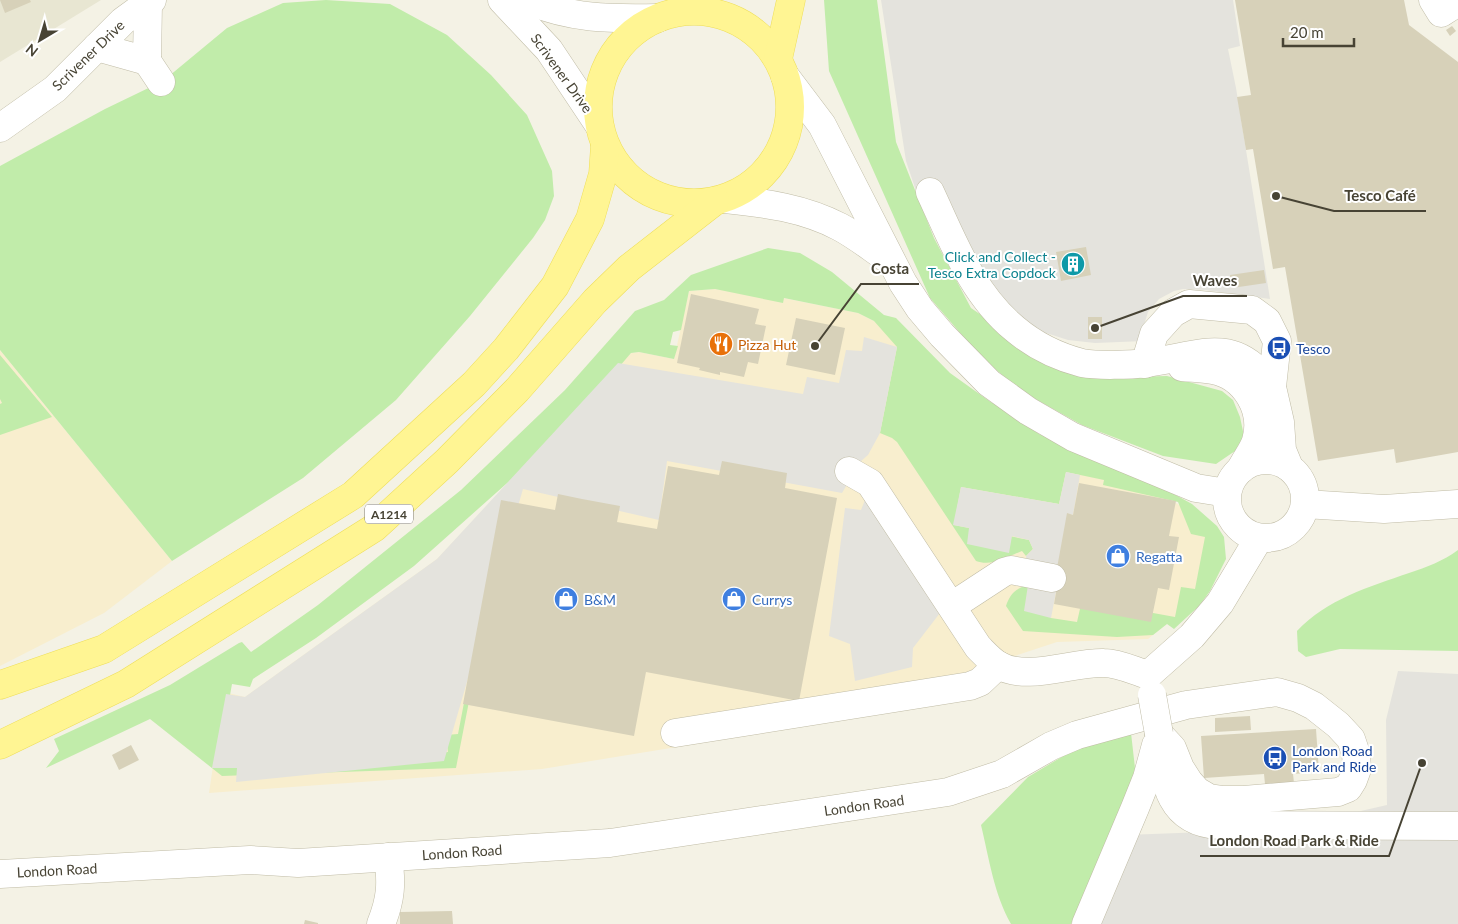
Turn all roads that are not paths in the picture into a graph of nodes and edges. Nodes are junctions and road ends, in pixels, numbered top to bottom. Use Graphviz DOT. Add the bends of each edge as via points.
graph roads {
  1 [pos="502,0"];
  2 [pos="526,0"];
  3 [pos="791,0"];
  4 [pos="1433,0"];
  5 [pos="150,1"];
  6 [pos="1458,2"];
  7 [pos="672,10"];
  8 [pos="97,47"];
  9 [pos="782,68"];
  10 [pos="0,128"];
  11 [pos="602,135"];
  12 [pos="930,192"];
  13 [pos="720,200"];
  14 [pos="890,260"];
  15 [pos="1145,364"];
  16 [pos="1272,387"];
  17 [pos="1289,467"];
  18 [pos="1241,469"];
  19 [pos="849,470"];
  20 [pos="1227,494"];
  21 [pos="1305,504"];
  22 [pos="1458,504"];
  23 [pos="1259,538"];
  24 [pos="1052,578"];
  25 [pos="952,606"];
  26 [pos="998,665"];
  27 [pos="0,685"];
  28 [pos="1150,685"];
  29 [pos="675,733"];
  30 [pos="1159,734"];
  31 [pos="0,745"];
  32 [pos="1458,826"];
  33 [pos="388,857"];
  34 [pos="0,874"];
  35 [pos="381,924"];
  36 [pos="1086,924"];
  1 -- 11 [label="street, Scrivener Drive" via="549,50"];
  2 -- 7 [label="street" via="550,10 580,16 618,18"];
  3 -- 9 [label="main road"];
  4 -- 6 [label="street" via="1442,13"];
  5 -- 8 [label="street, Scrivener Drive" via="123,21"];
  5 -- 8 [label="street" via="154,72"];
  7 -- 9 [label="main road" via="716,13 743,24 764,40"];
  7 -- 11 [label="main road" via="625,39 605,69 598,94"];
  8 -- 10 [label="street, Scrivener Drive" via="55,89"];
  9 -- 13 [label="main road" via="791,112 787,134 778,155 748,188"];
  9 -- 14 [label="street" via="822,125"];
  11 -- 13 [label="main road" via="618,166 637,185 662,198 691,204"];
  11 -- 27 [label="main road, A1214" via="603,174 590,218 554,286 506,349 474,384 353,495 104,649"];
  12 -- 15 [label="street" via="975,283 989,303 1015,329 1043,348 1083,363"];
  13 -- 14 [label="street" via="776,205 810,214 841,228"];
  13 -- 31 [label="main road, A1214" via="629,268 517,390 374,528 126,684"];
  14 -- 20 [label="street" via="920,309 942,335 990,383 1028,411 1073,437 1125,459 1196,488"];
  15 -- 16 [label="street" via="1211,351 1231,354 1248,361"];
  15 -- 16 [label="street" via="1154,334 1173,313 1189,304 1252,310 1267,321 1277,341"];
  15 -- 18 [label="street" via="1214,370 1233,378 1248,392 1256,410 1256,442"];
  16 -- 17 [label="street" via="1282,450"];
  17 -- 18 [label="street" via="1270,460 1254,462"];
  17 -- 21 [label="street" via="1302,485"];
  18 -- 20 [label="street"];
  19 -- 25 [label="street" via="870,483"];
  20 -- 23 [label="street" via="1232,519 1240,528"];
  21 -- 22 [label="street" via="1384,509"];
  21 -- 23 [label="street" via="1292,528 1280,536"];
  23 -- 28 [label="street" via="1220,603"];
  24 -- 25 [label="street" via="1011,570"];
  25 -- 26 [label="street" via="978,647"];
  26 -- 28 [label="street" via="1038,671 1104,663 1123,667"];
  26 -- 29 [label="street" via="980,682 970,686"];
  28 -- 30 [label="street, bridge"];
  30 -- 32 [label="street" via="1167,790 1177,804 1199,822 1220,825"];
  30 -- 33 [label="street, London Road" via="1172,748 1188,782 1209,798 1244,800 1338,792 1348,788 1357,769 1351,739 1338,725 1314,706 1277,692 1186,705 1077,735 1002,774 948,792 610,843"];
  30 -- 36 [label="street" via="1146,778"];
  33 -- 34 [label="street, London Road" via="298,862 250,860"];
  33 -- 35 [label="street" via="391,891"];
}
